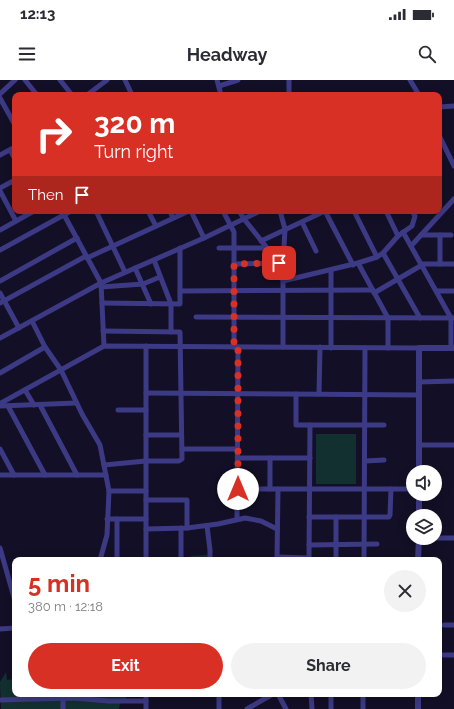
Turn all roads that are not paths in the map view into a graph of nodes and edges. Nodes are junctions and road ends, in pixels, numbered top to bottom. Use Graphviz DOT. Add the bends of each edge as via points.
graph roads {
  1 [pos="15,80"];
  2 [pos="25,80"];
  3 [pos="107,80"];
  4 [pos="125,80"];
  5 [pos="217,80"];
  6 [pos="238,80"];
  7 [pos="289,80"];
  8 [pos="410,80"];
  9 [pos="62,81"];
  10 [pos="218,86"];
  11 [pos="35,92"];
  12 [pos="70,92"];
  13 [pos="91,92"];
  14 [pos="131,92"];
  15 [pos="220,92"];
  16 [pos="289,92"];
  17 [pos="417,92"];
  18 [pos="0,94"];
  19 [pos="0,98"];
  20 [pos="454,106"];
  21 [pos="442,107"];
  22 [pos="12,120"];
  23 [pos="442,148"];
  24 [pos="12,149"];
  25 [pos="0,156"];
  26 [pos="454,166"];
  27 [pos="12,182"];
  28 [pos="0,190"];
  29 [pos="454,199"];
  30 [pos="442,212"];
  31 [pos="12,213"];
  32 [pos="12,214"];
  33 [pos="29,214"];
  34 [pos="61,214"];
  35 [pos="64,214"];
  36 [pos="97,214"];
  37 [pos="150,214"];
  38 [pos="172,214"];
  39 [pos="183,214"];
  40 [pos="192,214"];
  41 [pos="224,214"];
  42 [pos="242,214"];
  43 [pos="254,214"];
  44 [pos="281,214"];
  45 [pos="319,214"];
  46 [pos="327,214"];
  47 [pos="356,214"];
  48 [pos="387,214"];
  49 [pos="414,214"];
  50 [pos="440,214"];
  51 [pos="174,218"];
  52 [pos="244,219"];
  53 [pos="16,221"];
  54 [pos="302,222"];
  55 [pos="230,225"];
  56 [pos="156,226"];
  57 [pos="0,230"];
  58 [pos="285,230"];
  59 [pos="403,232"];
  60 [pos="421,235"];
  61 [pos="440,235"];
  62 [pos="451,235"];
  63 [pos="398,236"];
  64 [pos="77,238"];
  65 [pos="204,238"];
  66 [pos="261,241"];
  67 [pos="113,246"];
  68 [pos="412,246"];
  69 [pos="180,248"];
  70 [pos="219,248"];
  71 [pos="234,248"];
  72 [pos="267,248"];
  73 [pos="0,250"];
  74 [pos="316,251"];
  75 [pos="383,253"];
  76 [pos="87,257"];
  77 [pos="377,257"];
  78 [pos="154,260"];
  79 [pos="281,263"];
  80 [pos="234,264"];
  81 [pos="356,264"];
  82 [pos="440,264"];
  83 [pos="454,264"];
  84 [pos="422,265"];
  85 [pos="135,268"];
  86 [pos="331,270"];
  87 [pos="125,272"];
  88 [pos="160,277"];
  89 [pos="398,279"];
  90 [pos="0,281"];
  91 [pos="283,281"];
  92 [pos="143,284"];
  93 [pos="101,285"];
  94 [pos="283,290"];
  95 [pos="331,290"];
  96 [pos="180,291"];
  97 [pos="234,291"];
  98 [pos="436,291"];
  99 [pos="454,291"];
  100 [pos="374,292"];
  101 [pos="0,293"];
  102 [pos="2,302"];
  103 [pos="102,303"];
  104 [pos="151,304"];
  105 [pos="170,304"];
  106 [pos="196,317"];
  107 [pos="234,317"];
  108 [pos="331,317"];
  109 [pos="283,318"];
  110 [pos="388,318"];
  111 [pos="420,318"];
  112 [pos="453,318"];
  113 [pos="32,321"];
  114 [pos="19,328"];
  115 [pos="103,331"];
  116 [pos="171,332"];
  117 [pos="0,338"];
  118 [pos="104,346"];
  119 [pos="146,346"];
  120 [pos="180,346"];
  121 [pos="45,347"];
  122 [pos="236,347"];
  123 [pos="283,347"];
  124 [pos="320,347"];
  125 [pos="331,348"];
  126 [pos="365,348"];
  127 [pos="388,348"];
  128 [pos="420,348"];
  129 [pos="453,348"];
  130 [pos="61,370"];
  131 [pos="0,373"];
  132 [pos="454,381"];
  133 [pos="419,382"];
  134 [pos="25,390"];
  135 [pos="146,393"];
  136 [pos="181,393"];
  137 [pos="238,394"];
  138 [pos="296,394"];
  139 [pos="319,394"];
  140 [pos="365,395"];
  141 [pos="419,395"];
  142 [pos="76,403"];
  143 [pos="1,404"];
  144 [pos="34,405"];
  145 [pos="40,405"];
  146 [pos="8,406"];
  147 [pos="118,410"];
  148 [pos="146,410"];
  149 [pos="310,425"];
  150 [pos="365,425"];
  151 [pos="384,425"];
  152 [pos="146,435"];
  153 [pos="182,435"];
  154 [pos="454,445"];
  155 [pos="419,446"];
  156 [pos="0,449"];
  157 [pos="182,449"];
  158 [pos="238,449"];
  159 [pos="238,458"];
  160 [pos="270,458"];
  161 [pos="310,458"];
  162 [pos="384,460"];
  163 [pos="146,461"];
  164 [pos="364,461"];
  165 [pos="104,465"];
  166 [pos="419,465"];
  167 [pos="0,475"];
  168 [pos="14,475"];
  169 [pos="45,475"];
  170 [pos="77,475"];
  171 [pos="106,475"];
  172 [pos="238,489"];
  173 [pos="270,489"];
  174 [pos="278,489"];
  175 [pos="310,489"];
  176 [pos="364,489"];
  177 [pos="391,489"];
  178 [pos="406,489"];
  179 [pos="109,491"];
  180 [pos="146,491"];
  181 [pos="146,500"];
  182 [pos="309,517"];
  183 [pos="336,517"];
  184 [pos="364,517"];
  185 [pos="107,519"];
  186 [pos="118,519"];
  187 [pos="146,519"];
  188 [pos="237,519"];
  189 [pos="207,526"];
  190 [pos="180,528"];
  191 [pos="188,528"];
  192 [pos="146,529"];
  193 [pos="278,529"];
  194 [pos="442,538"];
  195 [pos="454,538"];
  196 [pos="336,544"];
  197 [pos="377,544"];
  198 [pos="309,545"];
  199 [pos="364,545"];
  200 [pos="419,545"];
  201 [pos="0,548"];
  202 [pos="101,557"];
  203 [pos="117,557"];
  204 [pos="146,557"];
  205 [pos="181,557"];
  206 [pos="210,557"];
  207 [pos="277,557"];
  208 [pos="309,557"];
  209 [pos="336,557"];
  210 [pos="364,557"];
  211 [pos="418,557"];
  212 [pos="2,565"];
  213 [pos="12,593"];
  214 [pos="444,625"];
  215 [pos="454,625"];
  216 [pos="12,628"];
  217 [pos="0,629"];
  218 [pos="442,655"];
  219 [pos="454,655"];
  220 [pos="47,697"];
  221 [pos="63,697"];
  222 [pos="68,697"];
  223 [pos="146,697"];
  224 [pos="219,697"];
  225 [pos="268,697"];
  226 [pos="280,697"];
  227 [pos="311,697"];
  228 [pos="331,697"];
  229 [pos="363,697"];
  230 [pos="418,697"];
  231 [pos="0,700"];
  232 [pos="146,701"];
  233 [pos="63,709"];
  234 [pos="146,709"];
  235 [pos="219,709"];
  236 [pos="247,709"];
  237 [pos="286,709"];
  238 [pos="311,709"];
  239 [pos="331,709"];
  240 [pos="363,709"];
  241 [pos="418,709"];
  1 -- 18 [label="street"];
  2 -- 11 [label="street"];
  3 -- 13 [label="street"];
  4 -- 14 [label="street"];
  5 -- 10 [label="street"];
  6 -- 10 [label="street"];
  7 -- 16 [label="street"];
  8 -- 17 [label="street"];
  9 -- 12 [label="street"];
  10 -- 15 [label="street"];
  19 -- 22 [label="street"];
  20 -- 21 [label="street"];
  23 -- 26 [label="street"];
  24 -- 25 [label="street"];
  27 -- 28 [label="street"];
  28 -- 31 [label="street"];
  29 -- 30 [label="street"];
  32 -- 53 [label="street"];
  33 -- 53 [label="street"];
  34 -- 73 [label="street"];
  35 -- 64 [label="street"];
  36 -- 67 [label="street"];
  37 -- 56 [label="street"];
  38 -- 51 [label="street"];
  39 -- 51 [label="street"];
  40 -- 65 [label="street"];
  41 -- 55 [label="street"];
  42 -- 52 [label="street"];
  43 -- 52 [label="street"];
  44 -- 58 [label="street"];
  45 -- 54 [label="street"];
  46 -- 81 [label="street"];
  47 -- 77 [label="street"];
  48 -- 63 [label="street"];
  49 -- 59 [label="street" via="412,226"];
  50 -- 60 [label="street"];
  51 -- 56 [label="street"];
  52 -- 55 [label="street"];
  52 -- 66 [label="street"];
  53 -- 57 [label="street"];
  54 -- 58 [label="street"];
  54 -- 74 [label="street"];
  55 -- 65 [label="street"];
  55 -- 71 [label="street" via="234,232"];
  56 -- 67 [label="street"];
  58 -- 66 [label="street"];
  58 -- 79 [label="street"];
  59 -- 63 [label="street"];
  59 -- 68 [label="street"];
  60 -- 61 [label="street"];
  60 -- 68 [label="street"];
  61 -- 62 [label="street"];
  61 -- 82 [label="street"];
  63 -- 75 [label="street"];
  64 -- 76 [label="street"];
  64 -- 90 [label="street"];
  65 -- 69 [label="street"];
  66 -- 72 [label="street"];
  67 -- 76 [label="street"];
  67 -- 87 [label="street"];
  68 -- 84 [label="street"];
  69 -- 78 [label="street"];
  69 -- 96 [label="street"];
  70 -- 71 [label="street"];
  71 -- 72 [label="street"];
  71 -- 80 [label="street"];
  72 -- 79 [label="street"];
  75 -- 77 [label="street"];
  75 -- 89 [label="street"];
  76 -- 93 [label="street"];
  76 -- 102 [label="street"];
  77 -- 81 [label="street"];
  78 -- 85 [label="street"];
  78 -- 88 [label="street"];
  79 -- 80 [label="street"];
  79 -- 91 [label="street"];
  80 -- 97 [label="street"];
  81 -- 86 [label="street"];
  81 -- 100 [label="street"];
  82 -- 83 [label="street"];
  82 -- 84 [label="street"];
  84 -- 89 [label="street"];
  84 -- 98 [label="street"];
  85 -- 87 [label="street"];
  85 -- 92 [label="street"];
  86 -- 91 [label="street"];
  86 -- 95 [label="street"];
  87 -- 93 [label="street"];
  88 -- 92 [label="street"];
  88 -- 105 [label="street"];
  89 -- 100 [label="street"];
  89 -- 111 [label="street"];
  91 -- 94 [label="street"];
  92 -- 93 [label="street"];
  92 -- 104 [label="street"];
  93 -- 103 [label="street"];
  93 -- 113 [label="street"];
  94 -- 95 [label="street"];
  94 -- 97 [label="street"];
  94 -- 109 [label="street"];
  95 -- 100 [label="street"];
  95 -- 108 [label="street"];
  96 -- 97 [label="street"];
  96 -- 105 [label="street" via="180,304"];
  97 -- 107 [label="street"];
  98 -- 99 [label="street"];
  98 -- 112 [label="street"];
  100 -- 110 [label="street"];
  101 -- 102 [label="street"];
  102 -- 114 [label="street"];
  103 -- 104 [label="street"];
  103 -- 115 [label="street"];
  104 -- 105 [label="street"];
  105 -- 116 [label="street"];
  106 -- 107 [label="street"];
  107 -- 109 [label="street"];
  107 -- 122 [label="street"];
  108 -- 109 [label="street"];
  108 -- 110 [label="street"];
  108 -- 125 [label="street"];
  109 -- 123 [label="street"];
  110 -- 111 [label="street"];
  110 -- 127 [label="street"];
  111 -- 112 [label="street"];
  112 -- 129 [label="street"];
  113 -- 114 [label="street"];
  113 -- 121 [label="street"];
  114 -- 117 [label="street"];
  115 -- 116 [label="street"];
  115 -- 118 [label="street"];
  116 -- 120 [label="street" via="180,332"];
  118 -- 119 [label="street"];
  118 -- 130 [label="street"];
  119 -- 120 [label="street"];
  119 -- 135 [label="street"];
  120 -- 122 [label="street"];
  120 -- 136 [label="street"];
  121 -- 130 [label="street"];
  121 -- 131 [label="street"];
  122 -- 123 [label="street"];
  122 -- 137 [label="street"];
  123 -- 124 [label="street"];
  124 -- 125 [label="street"];
  124 -- 139 [label="street"];
  125 -- 126 [label="street"];
  126 -- 127 [label="street"];
  126 -- 140 [label="street"];
  127 -- 128 [label="street"];
  128 -- 129 [label="street"];
  128 -- 133 [label="street"];
  130 -- 134 [label="street"];
  130 -- 142 [label="street"];
  132 -- 133 [label="street"];
  133 -- 141 [label="street"];
  134 -- 143 [label="street"];
  134 -- 144 [label="street"];
  135 -- 136 [label="street"];
  135 -- 148 [label="street"];
  136 -- 137 [label="street"];
  136 -- 153 [label="street"];
  137 -- 138 [label="street"];
  137 -- 158 [label="street"];
  138 -- 139 [label="street"];
  138 -- 149 [label="street" via="296,425"];
  139 -- 140 [label="street"];
  140 -- 141 [label="street"];
  140 -- 150 [label="street"];
  141 -- 155 [label="street"];
  142 -- 145 [label="street"];
  142 -- 165 [label="street" via="100,445"];
  143 -- 146 [label="street"];
  144 -- 145 [label="street"];
  144 -- 146 [label="street"];
  145 -- 170 [label="street"];
  146 -- 169 [label="street"];
  147 -- 148 [label="street"];
  148 -- 152 [label="street"];
  149 -- 150 [label="street"];
  149 -- 161 [label="street"];
  150 -- 151 [label="street"];
  150 -- 164 [label="street"];
  152 -- 153 [label="street"];
  152 -- 163 [label="street"];
  153 -- 157 [label="street"];
  154 -- 155 [label="street"];
  155 -- 166 [label="street"];
  156 -- 168 [label="street"];
  157 -- 158 [label="street"];
  157 -- 163 [label="street" via="182,459 179,461"];
  158 -- 159 [label="street"];
  159 -- 160 [label="street"];
  159 -- 172 [label="street"];
  160 -- 161 [label="street"];
  160 -- 173 [label="street"];
  161 -- 175 [label="street"];
  162 -- 164 [label="street"];
  163 -- 165 [label="street"];
  163 -- 180 [label="street"];
  164 -- 176 [label="street"];
  165 -- 171 [label="street"];
  167 -- 168 [label="street"];
  168 -- 169 [label="street"];
  169 -- 170 [label="street"];
  170 -- 171 [label="street"];
  171 -- 179 [label="street"];
  172 -- 173 [label="street"];
  172 -- 188 [label="street"];
  173 -- 174 [label="street"];
  174 -- 175 [label="street"];
  174 -- 193 [label="street"];
  175 -- 176 [label="street"];
  175 -- 182 [label="street"];
  176 -- 177 [label="street"];
  176 -- 184 [label="street"];
  177 -- 178 [label="street"];
  177 -- 184 [label="street" via="389,517"];
  179 -- 180 [label="street"];
  179 -- 185 [label="street"];
  180 -- 181 [label="street"];
  181 -- 187 [label="street"];
  181 -- 191 [label="street" via="187,500"];
  182 -- 183 [label="street"];
  182 -- 198 [label="street"];
  183 -- 184 [label="street"];
  183 -- 196 [label="street"];
  184 -- 199 [label="street"];
  185 -- 186 [label="street"];
  185 -- 202 [label="street" via="107,535"];
  186 -- 187 [label="street"];
  186 -- 203 [label="street"];
  187 -- 192 [label="street"];
  188 -- 189 [label="street"];
  188 -- 193 [label="street" via="261,521"];
  189 -- 191 [label="street"];
  189 -- 206 [label="street"];
  190 -- 191 [label="street"];
  190 -- 192 [label="street"];
  190 -- 205 [label="street"];
  192 -- 204 [label="street"];
  193 -- 207 [label="street"];
  194 -- 195 [label="street"];
  196 -- 198 [label="street"];
  196 -- 199 [label="street"];
  196 -- 209 [label="street"];
  197 -- 199 [label="street"];
  198 -- 208 [label="street"];
  199 -- 210 [label="street"];
  200 -- 211 [label="street"];
  201 -- 212 [label="street"];
  212 -- 213 [label="street"];
  214 -- 215 [label="street"];
  216 -- 217 [label="street"];
  218 -- 219 [label="street"];
  220 -- 231 [label="street"];
  221 -- 233 [label="street"];
  222 -- 232 [label="street"];
  223 -- 232 [label="street"];
  224 -- 235 [label="street"];
  225 -- 236 [label="street"];
  226 -- 237 [label="street"];
  227 -- 238 [label="street"];
  228 -- 239 [label="street"];
  229 -- 240 [label="street"];
  230 -- 241 [label="street"];
  232 -- 234 [label="street"];
}
